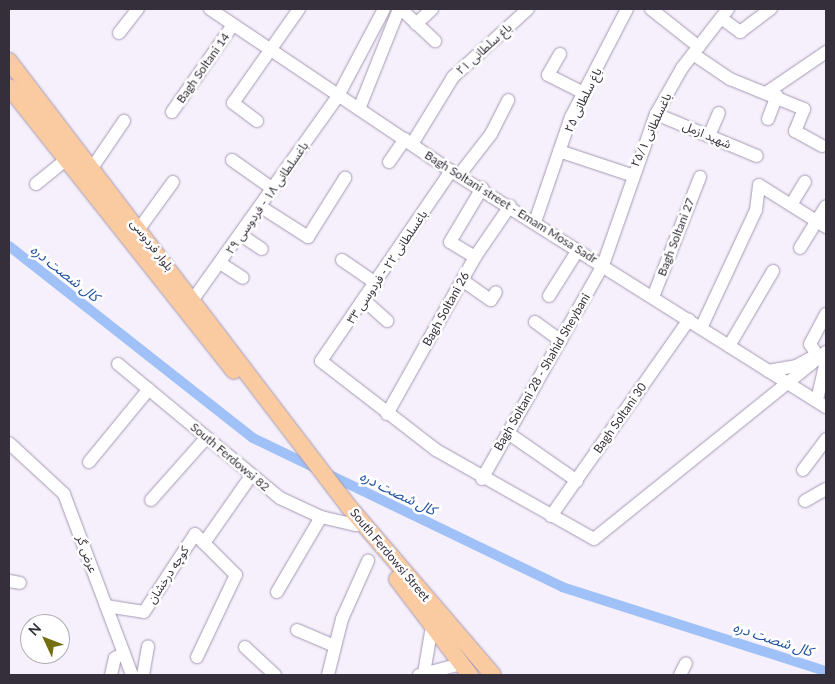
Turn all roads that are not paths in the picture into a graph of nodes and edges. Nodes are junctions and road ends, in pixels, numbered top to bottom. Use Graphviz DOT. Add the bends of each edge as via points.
graph roads {
  1 [pos="138,9"];
  2 [pos="210,9"];
  3 [pos="299,9"];
  4 [pos="384,9"];
  5 [pos="400,9"];
  6 [pos="432,9"];
  7 [pos="528,9"];
  8 [pos="651,9"];
  9 [pos="771,9"];
  10 [pos="624,10"];
  11 [pos="725,13"];
  12 [pos="416,24"];
  13 [pos="233,25"];
  14 [pos="119,34"];
  15 [pos="435,41"];
  16 [pos="271,50"];
  17 [pos="696,50"];
  18 [pos="826,52"];
  19 [pos="560,54"];
  20 [pos="9,62"];
  21 [pos="9,87"];
  22 [pos="586,94"];
  23 [pos="772,94"];
  24 [pos="338,96"];
  25 [pos="508,100"];
  26 [pos="359,110"];
  27 [pos="172,112"];
  28 [pos="719,113"];
  29 [pos="656,114"];
  30 [pos="768,119"];
  31 [pos="124,121"];
  32 [pos="257,121"];
  33 [pos="709,136"];
  34 [pos="409,141"];
  35 [pos="822,146"];
  36 [pos="559,151"];
  37 [pos="757,156"];
  38 [pos="231,160"];
  39 [pos="390,162"];
  40 [pos="79,164"];
  41 [pos="455,173"];
  42 [pos="631,175"];
  43 [pos="700,177"];
  44 [pos="345,178"];
  45 [pos="173,182"];
  46 [pos="806,182"];
  47 [pos="36,184"];
  48 [pos="97,187"];
  49 [pos="273,188"];
  50 [pos="482,188"];
  51 [pos="791,205"];
  52 [pos="510,206"];
  53 [pos="826,206"];
  54 [pos="261,207"];
  55 [pos="535,222"];
  56 [pos="821,224"];
  57 [pos="139,229"];
  58 [pos="240,235"];
  59 [pos="800,248"];
  60 [pos="262,249"];
  61 [pos="578,250"];
  62 [pos="475,257"];
  63 [pos="342,260"];
  64 [pos="220,263"];
  65 [pos="603,265"];
  66 [pos="773,271"];
  67 [pos="243,278"];
  68 [pos="462,280"];
  69 [pos="377,284"];
  70 [pos="496,292"];
  71 [pos="549,296"];
  72 [pos="653,297"];
  73 [pos="194,298"];
  74 [pos="365,301"];
  75 [pos="826,314"];
  76 [pos="689,320"];
  77 [pos="387,321"];
  78 [pos="535,322"];
  79 [pos="701,328"];
  80 [pos="561,341"];
  81 [pos="729,346"];
  82 [pos="824,355"];
  83 [pos="118,364"];
  84 [pos="768,371"];
  85 [pos="791,385"];
  86 [pos="149,389"];
  87 [pos="822,404"];
  88 [pos="387,414"];
  89 [pos="286,429"];
  90 [pos="508,433"];
  91 [pos="206,438"];
  92 [pos="826,439"];
  93 [pos="14,445"];
  94 [pos="89,462"];
  95 [pos="803,470"];
  96 [pos="251,476"];
  97 [pos="482,479"];
  98 [pos="577,481"];
  99 [pos="826,489"];
  100 [pos="150,500"];
  101 [pos="805,501"];
  102 [pos="347,508"];
  103 [pos="551,516"];
  104 [pos="321,517"];
  105 [pos="356,525"];
  106 [pos="204,543"];
  107 [pos="368,561"];
  108 [pos="277,592"];
  109 [pos="106,606"];
  110 [pos="432,626"];
  111 [pos="296,630"];
  112 [pos="333,645"];
  113 [pos="148,646"];
  114 [pos="245,646"];
  115 [pos="124,653"];
  116 [pos="196,656"];
  117 [pos="466,669"];
  118 [pos="422,674"];
  119 [pos="110,675"];
  120 [pos="132,675"];
  121 [pos="143,675"];
  122 [pos="275,675"];
  123 [pos="328,675"];
  124 [pos="493,675"];
  1 -- 14 [label="street"];
  2 -- 13 [label="street, Bagh Soltani street - Emam Mosa Sadr"];
  3 -- 16 [label="street"];
  4 -- 24 [label="street, باغسلطانی ۱۸ - فردوسی ۲۹"];
  5 -- 12 [label="street"];
  5 -- 26 [label="street"];
  6 -- 12 [label="street"];
  7 -- 34 [label="street, باغ سلطانی ۲۱" via="453,77"];
  8 -- 17 [label="street"];
  9 -- 11 [label="street" via="740,32"];
  10 -- 22 [label="street, باغ سلطانی ۲۵"];
  11 -- 17 [label="street, باغسلطانی ۲۵/۱"];
  12 -- 15 [label="street"];
  13 -- 16 [label="street, Bagh Soltani street - Emam Mosa Sadr"];
  13 -- 27 [label="street, Bagh Soltani 14"];
  16 -- 24 [label="street, Bagh Soltani street - Emam Mosa Sadr"];
  16 -- 32 [label="street" via="233,103"];
  17 -- 23 [label="street" via="730,79"];
  17 -- 29 [label="street, باغسلطانی ۲۵/۱"];
  18 -- 23 [label="street"];
  19 -- 22 [label="street" via="548,75"];
  20 -- 40 [label="main road, بلوار فردوسی"];
  21 -- 40 [label="main road, بلوار فردوسی"];
  22 -- 36 [label="street, باغ سلطانی ۲۵" via="571,117"];
  23 -- 30 [label="street"];
  23 -- 35 [label="street" via="804,109 795,131"];
  24 -- 26 [label="street, Bagh Soltani street - Emam Mosa Sadr"];
  24 -- 49 [label="street, باغسلطانی ۱۸ - فردوسی ۲۹"];
  25 -- 41 [label="street, باغسلطانی ۲۲ - فردوسی ۳۳" via="491,134"];
  26 -- 34 [label="street, Bagh Soltani street - Emam Mosa Sadr"];
  28 -- 33 [label="street"];
  29 -- 33 [label="street, شهید ازمل"];
  29 -- 42 [label="street, باغسلطانی ۲۵/۱"];
  31 -- 40 [label="street"];
  33 -- 37 [label="street, شهید ازمل"];
  34 -- 39 [label="street, باغ سلطانی ۲۱"];
  34 -- 41 [label="street, Bagh Soltani street - Emam Mosa Sadr"];
  36 -- 42 [label="street"];
  36 -- 55 [label="street, باغ سلطانی ۲۵"];
  38 -- 49 [label="street"];
  40 -- 47 [label="street"];
  40 -- 48 [label="main road, بلوار فردوسی"];
  41 -- 50 [label="street, Bagh Soltani street - Emam Mosa Sadr"];
  41 -- 69 [label="street, باغسلطانی ۲۲ - فردوسی ۳۳"];
  42 -- 65 [label="street, باغسلطانی ۲۵/۱"];
  43 -- 72 [label="street, Bagh Soltani 27"];
  44 -- 54 [label="street" via="308,238"];
  45 -- 57 [label="street"];
  46 -- 51 [label="street"];
  48 -- 57 [label="main road, بلوار فردوسی"];
  48 -- 89 [label="main road, بلوار فردوسی"];
  49 -- 54 [label="street, باغسلطانی ۱۸ - فردوسی ۲۹"];
  50 -- 52 [label="street, Bagh Soltani street - Emam Mosa Sadr"];
  50 -- 62 [label="street" via="450,242"];
  51 -- 56 [label="street"];
  51 -- 79 [label="street" via="758,185 756,210"];
  52 -- 55 [label="street, Bagh Soltani street - Emam Mosa Sadr"];
  52 -- 62 [label="street, Bagh Soltani 26"];
  53 -- 56 [label="street"];
  54 -- 58 [label="street, باغسلطانی ۱۸ - فردوسی ۲۹"];
  55 -- 61 [label="street, Bagh Soltani street - Emam Mosa Sadr"];
  56 -- 59 [label="street"];
  57 -- 73 [label="main road, بلوار فردوسی"];
  58 -- 60 [label="street"];
  58 -- 64 [label="street, باغسلطانی ۱۸ - فردوسی ۲۹"];
  61 -- 65 [label="street, Bagh Soltani street - Emam Mosa Sadr"];
  61 -- 71 [label="street"];
  62 -- 68 [label="street, Bagh Soltani 26"];
  63 -- 69 [label="street"];
  64 -- 67 [label="street"];
  64 -- 73 [label="street, باغسلطانی ۱۸ - فردوسی ۲۹"];
  65 -- 72 [label="street, Bagh Soltani street - Emam Mosa Sadr"];
  65 -- 80 [label="street, Bagh Soltani 28 - Shahid Sheybani"];
  66 -- 81 [label="street"];
  68 -- 70 [label="street" via="491,300"];
  68 -- 88 [label="street, Bagh Soltani 26"];
  69 -- 74 [label="street, باغسلطانی ۲۲ - فردوسی ۳۳"];
  72 -- 76 [label="street, Bagh Soltani street - Emam Mosa Sadr"];
  73 -- 89 [label="main road, بلوار فردوسی"];
  74 -- 77 [label="street"];
  74 -- 88 [label="street, باغسلطانی ۲۲ - فردوسی ۳۳" via="321,361"];
  75 -- 82 [label="street" via="810,344"];
  76 -- 79 [label="street, Bagh Soltani street - Emam Mosa Sadr"];
  76 -- 98 [label="street, Bagh Soltani 30"];
  78 -- 80 [label="street"];
  79 -- 81 [label="street, Bagh Soltani street - Emam Mosa Sadr"];
  80 -- 90 [label="street, Bagh Soltani 28 - Shahid Sheybani"];
  81 -- 84 [label="street, Bagh Soltani street - Emam Mosa Sadr"];
  82 -- 84 [label="street" via="796,366"];
  82 -- 85 [label="street"];
  82 -- 87 [label="street"];
  83 -- 86 [label="street, South Ferdowsi 82"];
  84 -- 85 [label="street, Bagh Soltani street - Emam Mosa Sadr"];
  85 -- 87 [label="street, Bagh Soltani street - Emam Mosa Sadr"];
  85 -- 103 [label="street" via="594,539"];
  86 -- 91 [label="street, South Ferdowsi 82"];
  86 -- 94 [label="street"];
  88 -- 97 [label="street"];
  89 -- 102 [label="main road, South Ferdowsi Street"];
  90 -- 97 [label="street, Bagh Soltani 28 - Shahid Sheybani"];
  90 -- 98 [label="street"];
  91 -- 96 [label="street, South Ferdowsi 82"];
  91 -- 100 [label="street"];
  92 -- 95 [label="street"];
  93 -- 109 [label="street, عرض گر" via="64,494"];
  96 -- 104 [label="street, South Ferdowsi 82" via="280,498"];
  96 -- 106 [label="street, کوچه درخشان"];
  97 -- 103 [label="street"];
  98 -- 103 [label="street, Bagh Soltani 30"];
  99 -- 101 [label="street"];
  102 -- 105 [label="main road, South Ferdowsi Street"];
  102 -- 124 [label="main road, South Ferdowsi Street"];
  104 -- 105 [label="street, South Ferdowsi 82"];
  104 -- 108 [label="street"];
  105 -- 110 [label="main road, South Ferdowsi Street"];
  106 -- 109 [label="street, کوچه درخشان" via="195,534 144,612"];
  106 -- 116 [label="street" via="236,575"];
  107 -- 112 [label="street"];
  109 -- 115 [label="street, عرض گر"];
  110 -- 117 [label="main road, South Ferdowsi Street"];
  110 -- 118 [label="street"];
  111 -- 112 [label="street"];
  112 -- 123 [label="street"];
  113 -- 121 [label="street"];
  114 -- 122 [label="street"];
  115 -- 119 [label="street" via="115,658"];
  115 -- 120 [label="street, عرض گر"];
  117 -- 118 [label="street"];
}
